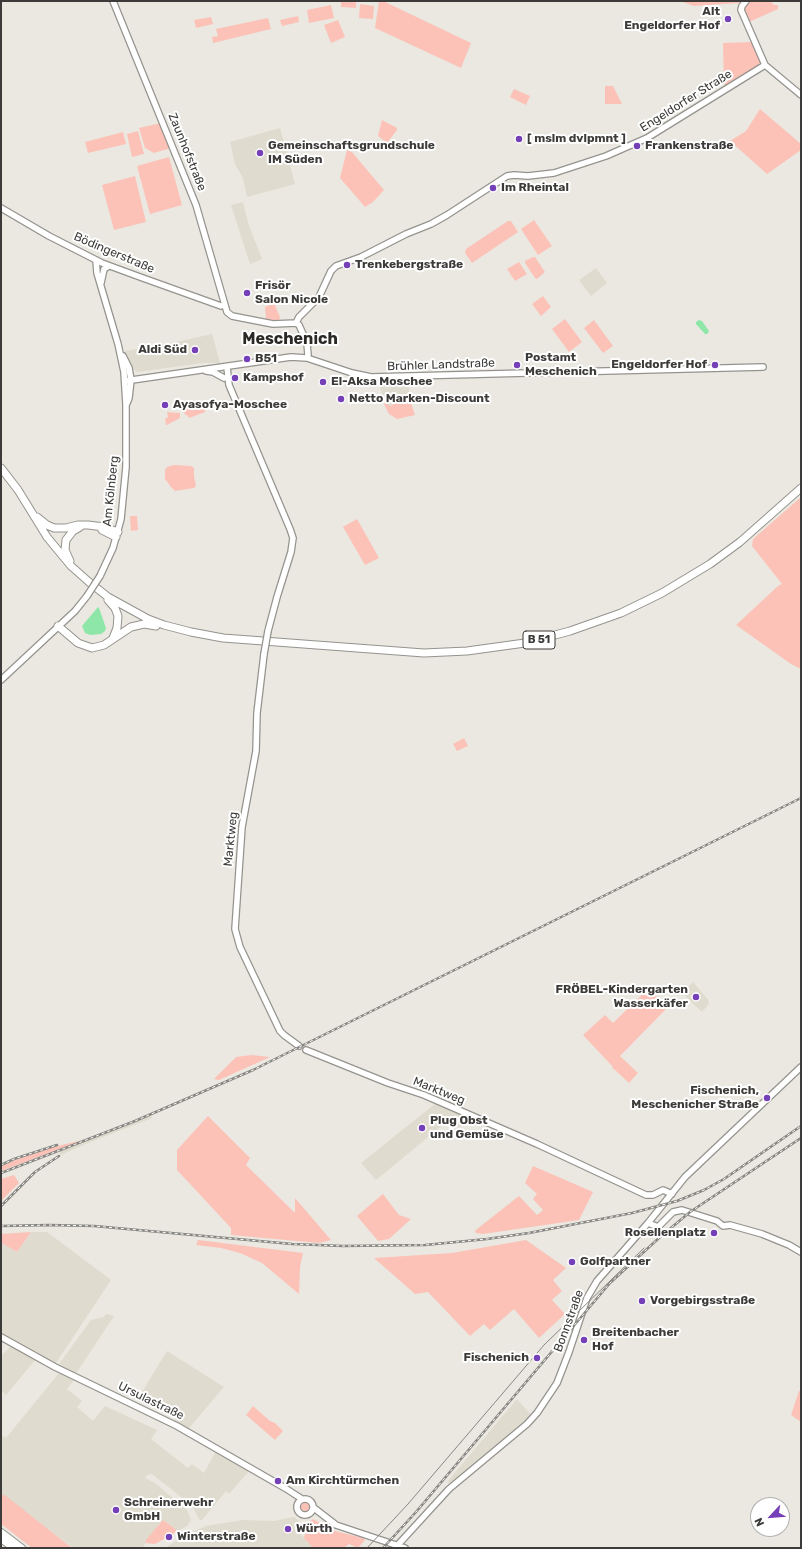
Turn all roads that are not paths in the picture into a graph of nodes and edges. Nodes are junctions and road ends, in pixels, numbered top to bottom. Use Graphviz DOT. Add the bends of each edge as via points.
graph roads {
  1 [pos="114,1"];
  2 [pos="746,1"];
  3 [pos="765,65"];
  4 [pos="801,95"];
  5 [pos="1,208"];
  6 [pos="99,261"];
  7 [pos="109,266"];
  8 [pos="101,284"];
  9 [pos="224,306"];
  10 [pos="296,323"];
  11 [pos="118,344"];
  12 [pos="307,358"];
  13 [pos="227,367"];
  14 [pos="763,367"];
  15 [pos="129,368"];
  16 [pos="220,368"];
  17 [pos="202,370"];
  18 [pos="154,376"];
  19 [pos="224,378"];
  20 [pos="128,380"];
  21 [pos="229,385"];
  22 [pos="1,468"];
  23 [pos="801,488"];
  24 [pos="32,513"];
  25 [pos="83,525"];
  26 [pos="117,535"];
  27 [pos="78,573"];
  28 [pos="100,591"];
  29 [pos="60,625"];
  30 [pos="171,627"];
  31 [pos="112,640"];
  32 [pos="1,680"];
  33 [pos="299,1046"];
  34 [pos="306,1050"];
  35 [pos="801,1067"];
  36 [pos="672,1194"];
  37 [pos="648,1223"];
  38 [pos="801,1252"];
  39 [pos="1,1337"];
  40 [pos="300,1501"];
  41 [pos="312,1511"];
  42 [pos="1,1532"];
  43 [pos="406,1536"];
  44 [pos="1,1539"];
  45 [pos="396,1547"];
  46 [pos="13,1548"];
  47 [pos="22,1548"];
  48 [pos="406,1548"];
  49 [pos="409,1548"];
  1 -- 9 [label="street, Zaunhofstraße" via="195,202"];
  2 -- 3 [label="street" via="741,10"];
  3 -- 4 [label="street"];
  3 -- 10 [label="street, Engeldorfer Straße" via="656,134 617,152 554,173 506,176 447,216 361,257 333,267 320,295 298,317"];
  5 -- 6 [label="street, Bödingerstraße"];
  6 -- 7 [label="street, Bödingerstraße"];
  6 -- 8 [label="street, Am Kölnberg" via="97,274"];
  7 -- 8 [label="street" via="104,269"];
  7 -- 9 [label="street, Bödingerstraße"];
  8 -- 11 [label="street, Am Kölnberg"];
  9 -- 10 [label="street, Zaunhofstraße" via="229,315 272,324"];
  10 -- 12 [label="street" via="307,343"];
  11 -- 15 [label="street, Am Kölnberg"];
  11 -- 20 [label="street, Am Kölnberg"];
  12 -- 13 [label="street, Brühler Landstraße"];
  12 -- 14 [label="street, Brühler Landstraße" via="371,377"];
  13 -- 16 [label="street, Brühler Landstraße"];
  13 -- 21 [label="street"];
  15 -- 18 [label="street" via="136,374"];
  15 -- 20 [label="street, Am Kölnberg"];
  16 -- 17 [label="street, Brühler Landstraße"];
  16 -- 19 [label="street"];
  17 -- 18 [label="street, Brühler Landstraße"];
  17 -- 19 [label="street" via="214,372"];
  18 -- 20 [label="street, Brühler Landstraße"];
  19 -- 21 [label="street"];
  20 -- 26 [label="street, Am Kölnberg" via="126,467 123,505"];
  21 -- 33 [label="street, Marktweg, bridge" via="293,538 264,654 257,712 256,752 242,827 235,929 240,947 280,1031"];
  22 -- 24 [label="highway, B 51"];
  23 -- 30 [label="highway, B 51" via="740,542 667,591 583,627 540,640 486,649 424,653 238,639 198,634"];
  24 -- 25 [label="highway" via="54,528"];
  24 -- 27 [label="highway, B 51" via="55,547"];
  25 -- 26 [label="highway" via="97,526"];
  25 -- 27 [label="highway" via="69,534 65,547 67,557"];
  26 -- 29 [label="street, Am Kölnberg, bridge" via="100,576 75,611"];
  27 -- 28 [label="highway, B 51"];
  28 -- 30 [label="highway, B 51" via="138,615"];
  28 -- 31 [label="highway" via="113,605 117,614 117,628"];
  29 -- 31 [label="highway" via="73,640 84,646 92,648"];
  29 -- 32 [label="street, Am Kölnberg"];
  30 -- 31 [label="highway" via="136,625"];
  34 -- 36 [label="street, Marktweg" via="424,1095 646,1195 654,1195 663,1190"];
  35 -- 36 [label="street, Bonnstraße" via="704,1158"];
  36 -- 37 [label="street, Bonnstraße"];
  37 -- 38 [label="street" via="658,1227 674,1212 682,1210 717,1221 723,1226 730,1225 762,1234 789,1244"];
  37 -- 43 [label="street, Bonnstraße" via="591,1290 557,1383 537,1413 449,1489"];
  39 -- 40 [label="street, Ursulastraße" via="55,1367 178,1426 289,1491"];
  40 -- 41 [label="street, Ursulastraße" via="311,1501"];
  40 -- 41 [label="street, Ursulastraße" via="297,1508 300,1514 305,1516"];
  41 -- 45 [label="street, Ursulastraße" via="336,1525"];
  42 -- 47 [label="main road"];
  43 -- 45 [label="street, Bonnstraße"];
  43 -- 49 [label="street"];
  44 -- 46 [label="main road"];
  45 -- 48 [label="street, Ursulastraße"];
}
